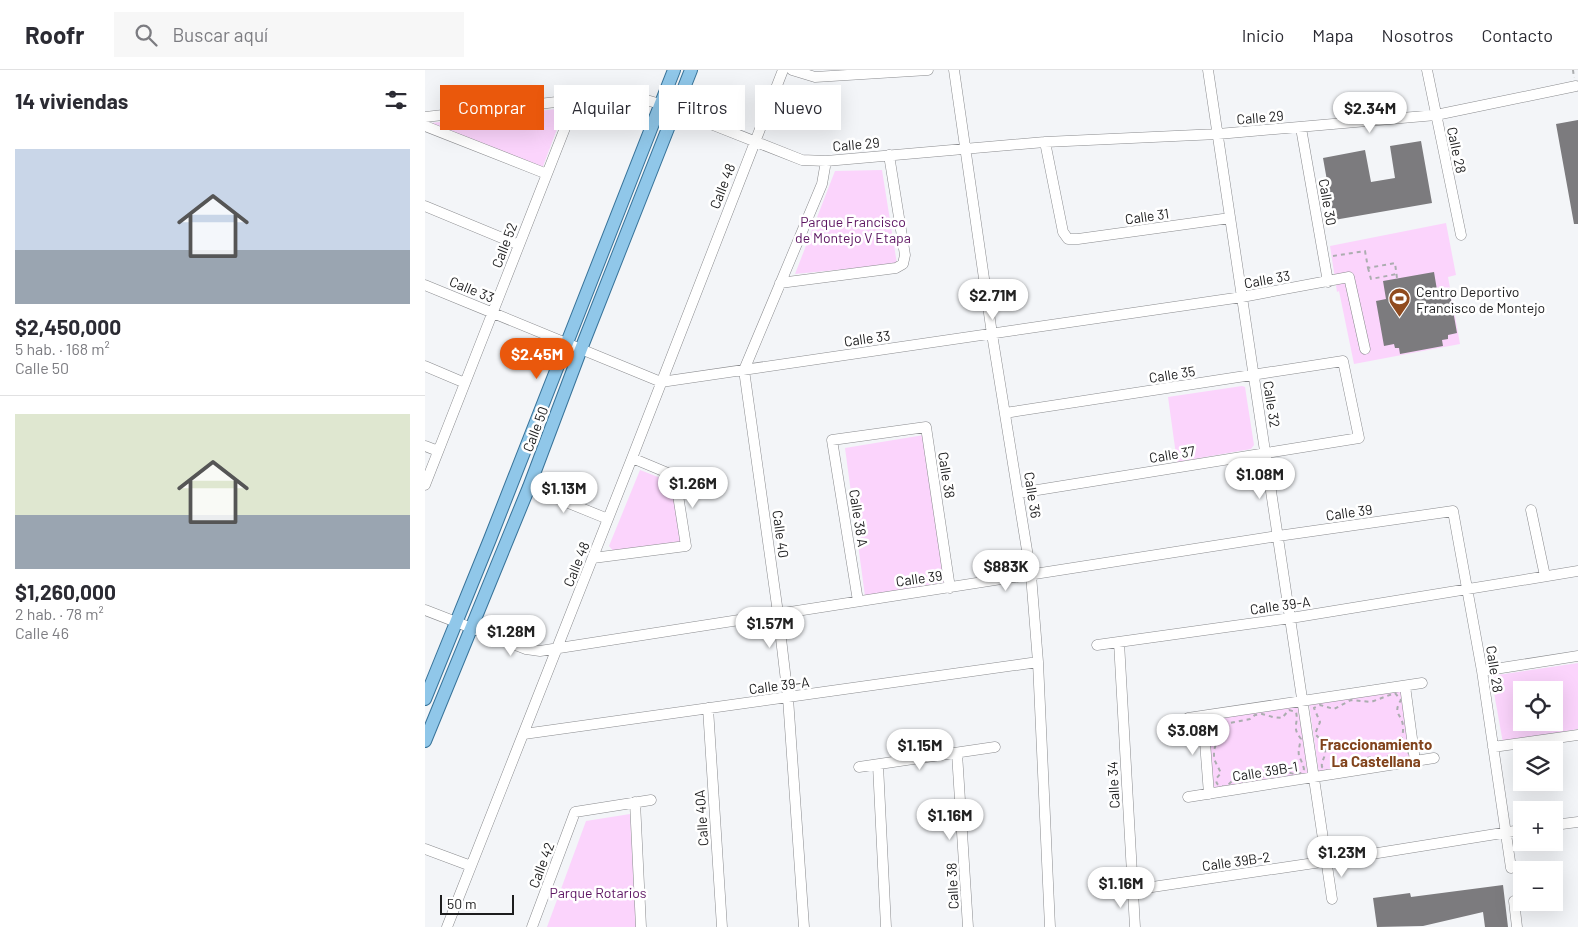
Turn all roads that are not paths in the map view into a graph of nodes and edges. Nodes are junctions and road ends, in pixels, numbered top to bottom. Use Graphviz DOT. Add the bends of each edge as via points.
graph roads {
  1 [pos="674,70"];
  2 [pos="691,70"];
  3 [pos="783,70"];
  4 [pos="792,70"];
  5 [pos="928,70"];
  6 [pos="954,70"];
  7 [pos="1208,70"];
  8 [pos="1427,70"];
  9 [pos="668,85"];
  10 [pos="685,85"];
  11 [pos="1576,86"];
  12 [pos="554,102"];
  13 [pos="659,107"];
  14 [pos="1435,115"];
  15 [pos="425,117"];
  16 [pos="425,126"];
  17 [pos="1301,128"];
  18 [pos="564,130"];
  19 [pos="666,130"];
  20 [pos="725,130"];
  21 [pos="1217,134"];
  22 [pos="755,142"];
  23 [pos="1045,142"];
  24 [pos="966,149"];
  25 [pos="889,155"];
  26 [pos="827,161"];
  27 [pos="547,174"];
  28 [pos="425,206"];
  29 [pos="1230,218"];
  30 [pos="1461,235"];
  31 [pos="519,246"];
  32 [pos="1328,282"];
  33 [pos="780,283"];
  34 [pos="425,285"];
  35 [pos="1242,297"];
  36 [pos="493,313"];
  37 [pos="992,334"];
  38 [pos="566,343"];
  39 [pos="581,349"];
  40 [pos="1365,349"];
  41 [pos="425,366"];
  42 [pos="744,370"];
  43 [pos="1254,375"];
  44 [pos="661,382"];
  45 [pos="465,383"];
  46 [pos="1005,413"];
  47 [pos="926,427"];
  48 [pos="1359,438"];
  49 [pos="425,446"];
  50 [pos="439,451"];
  51 [pos="1266,453"];
  52 [pos="632,458"];
  53 [pos="425,485"];
  54 [pos="529,487"];
  55 [pos="1019,493"];
  56 [pos="1531,510"];
  57 [pos="1453,511"];
  58 [pos="608,519"];
  59 [pos="1278,536"];
  60 [pos="593,558"];
  61 [pos="1578,571"];
  62 [pos="1031,575"];
  63 [pos="1545,576"];
  64 [pos="950,588"];
  65 [pos="1467,590"];
  66 [pos="859,601"];
  67 [pos="425,610"];
  68 [pos="778,614"];
  69 [pos="1291,618"];
  70 [pos="456,622"];
  71 [pos="470,628"];
  72 [pos="1119,642"];
  73 [pos="1097,645"];
  74 [pos="557,649"];
  75 [pos="1578,656"];
  76 [pos="1038,662"];
  77 [pos="1482,671"];
  78 [pos="1422,683"];
  79 [pos="1405,686"];
  80 [pos="788,698"];
  81 [pos="425,699"];
  82 [pos="1303,701"];
  83 [pos="708,708"];
  84 [pos="1203,716"];
  85 [pos="1188,718"];
  86 [pos="524,734"];
  87 [pos="1578,735"];
  88 [pos="425,741"];
  89 [pos="995,747"];
  90 [pos="1493,748"];
  91 [pos="957,753"];
  92 [pos="1434,758"];
  93 [pos="1415,761"];
  94 [pos="878,764"];
  95 [pos="859,768"];
  96 [pos="1315,777"];
  97 [pos="1209,794"];
  98 [pos="1188,797"];
  99 [pos="651,800"];
  100 [pos="635,802"];
  101 [pos="1578,822"];
  102 [pos="1563,824"];
  103 [pos="1513,832"];
  104 [pos="1505,833"];
  105 [pos="425,849"];
  106 [pos="1327,861"];
  107 [pos="471,866"];
  108 [pos="1511,868"];
  109 [pos="1132,890"];
  110 [pos="1332,899"];
  111 [pos="1515,911"];
  112 [pos="447,927"];
  113 [pos="532,927"];
  114 [pos="641,927"];
  115 [pos="722,927"];
  116 [pos="805,927"];
  117 [pos="886,927"];
  118 [pos="968,927"];
  119 [pos="1050,927"];
  120 [pos="1135,927"];
  121 [pos="1517,927"];
  1 -- 9 [label="main road, Calle 50"];
  2 -- 10 [label="main road, Calle 50"];
  3 -- 22 [label="street, Calle 48"];
  4 -- 5 [label="street" via="815,77"];
  6 -- 24 [label="street, Calle 36"];
  7 -- 21 [label="street, Calle 32"];
  8 -- 14 [label="street, Calle 28"];
  11 -- 14 [label="street, Calle 29"];
  12 -- 15 [label="street, Calle 29"];
  13 -- 38 [label="main road, Calle 50"];
  14 -- 17 [label="street, Calle 29"];
  14 -- 30 [label="street, Calle 28"];
  16 -- 27 [label="street"];
  17 -- 21 [label="street, Calle 29"];
  17 -- 32 [label="street, Calle 30"];
  18 -- 27 [label="street, Calle 52"];
  19 -- 39 [label="main road, Calle 50"];
  20 -- 22 [label="street, Calle 29"];
  21 -- 23 [label="street, Calle 29"];
  21 -- 29 [label="street, Calle 32"];
  22 -- 26 [label="street, Calle 29" via="802,160"];
  22 -- 44 [label="street, Calle 48"];
  23 -- 24 [label="street, Calle 29"];
  23 -- 29 [label="street, Calle 31" via="1063,232 1068,239"];
  24 -- 25 [label="street, Calle 29"];
  24 -- 37 [label="street, Calle 36"];
  25 -- 26 [label="street, Calle 29"];
  25 -- 33 [label="street" via="905,254 903,264 896,268"];
  26 -- 33 [label="street" via="822,184"];
  27 -- 31 [label="street, Calle 52"];
  28 -- 31 [label="street"];
  29 -- 35 [label="street, Calle 32"];
  31 -- 36 [label="street, Calle 52"];
  32 -- 35 [label="street, Calle 33"];
  32 -- 40 [label="street, Calle 33" via="1349,277"];
  33 -- 42 [label="street"];
  34 -- 36 [label="street, Calle 33"];
  35 -- 37 [label="street, Calle 33"];
  35 -- 43 [label="street, Calle 32"];
  36 -- 38 [label="street, Calle 33"];
  36 -- 45 [label="street, Calle 52"];
  37 -- 42 [label="street, Calle 33"];
  37 -- 46 [label="street, Calle 36"];
  38 -- 39 [label="street, Calle 33"];
  38 -- 70 [label="main road, Calle 50"];
  39 -- 44 [label="street, Calle 33"];
  39 -- 54 [label="main road, Calle 50"];
  41 -- 45 [label="street"];
  42 -- 44 [label="street, Calle 33"];
  42 -- 68 [label="street, Calle 40"];
  43 -- 46 [label="street, Calle 35"];
  43 -- 48 [label="street, Calle 35" via="1343,361"];
  43 -- 51 [label="street, Calle 32"];
  44 -- 52 [label="street, Calle 48"];
  45 -- 50 [label="street, Calle 52"];
  46 -- 55 [label="street, Calle 36"];
  47 -- 64 [label="street, Calle 38"];
  47 -- 66 [label="street, Calle 38 A" via="832,440"];
  48 -- 51 [label="street, Calle 37"];
  49 -- 50 [label="street"];
  50 -- 53 [label="street, Calle 52"];
  51 -- 55 [label="street, Calle 37"];
  51 -- 59 [label="street, Calle 32"];
  52 -- 58 [label="street, Calle 48"];
  52 -- 60 [label="street" via="675,476 686,546"];
  54 -- 58 [label="street"];
  54 -- 71 [label="main road, Calle 50"];
  55 -- 62 [label="street, Calle 36"];
  56 -- 63 [label="street"];
  57 -- 59 [label="street, Calle 39"];
  57 -- 65 [label="street, Calle 28"];
  58 -- 60 [label="street, Calle 48"];
  59 -- 62 [label="street, Calle 39"];
  59 -- 69 [label="street, Calle 32"];
  60 -- 74 [label="street, Calle 48"];
  61 -- 63 [label="street, Calle 39-A"];
  62 -- 64 [label="street, Calle 39"];
  62 -- 76 [label="street, Calle 36"];
  63 -- 65 [label="street, Calle 39-A"];
  64 -- 66 [label="street, Calle 39"];
  65 -- 69 [label="street, Calle 39-A"];
  65 -- 77 [label="street, Calle 28"];
  66 -- 68 [label="street, Calle 39"];
  67 -- 70 [label="street, Calle 39"];
  68 -- 74 [label="street, Calle 39"];
  68 -- 80 [label="street, Calle 40"];
  69 -- 72 [label="street, Calle 39-A"];
  69 -- 82 [label="street, Calle 32"];
  70 -- 71 [label="street, Calle 39"];
  70 -- 81 [label="main road, Calle 50"];
  71 -- 74 [label="street, Calle 39" via="526,649"];
  71 -- 88 [label="main road, Calle 50"];
  72 -- 73 [label="street, Calle 39-A"];
  72 -- 109 [label="street, Calle 34"];
  74 -- 86 [label="street, Calle 48"];
  75 -- 77 [label="street"];
  76 -- 80 [label="street, Calle 39-A"];
  76 -- 119 [label="street, Calle 36"];
  77 -- 90 [label="street, Calle 28"];
  78 -- 79 [label="street"];
  79 -- 82 [label="street"];
  79 -- 93 [label="street"];
  80 -- 83 [label="street, Calle 39-A"];
  80 -- 116 [label="street, Calle 40"];
  82 -- 84 [label="street"];
  82 -- 96 [label="street, Calle 32"];
  83 -- 86 [label="street, Calle 39-A"];
  83 -- 115 [label="street, Calle 40A"];
  84 -- 85 [label="street"];
  84 -- 97 [label="street"];
  86 -- 107 [label="street, Calle 48"];
  87 -- 90 [label="street"];
  89 -- 91 [label="street"];
  90 -- 104 [label="street, Calle 28"];
  91 -- 94 [label="street"];
  91 -- 118 [label="street, Calle 38"];
  92 -- 93 [label="street, Calle 39B-1"];
  93 -- 96 [label="street, Calle 39B-1"];
  94 -- 95 [label="street"];
  94 -- 117 [label="street"];
  96 -- 97 [label="street, Calle 39B-1"];
  96 -- 106 [label="street, Calle 32"];
  97 -- 98 [label="street, Calle 39B-1"];
  99 -- 100 [label="street"];
  100 -- 113 [label="street, Calle 42" via="575,812"];
  100 -- 114 [label="street"];
  101 -- 102 [label="street"];
  103 -- 104 [label="street, Calle 39B-2"];
  104 -- 106 [label="street, Calle 39B-2"];
  104 -- 108 [label="street, Calle 28"];
  105 -- 107 [label="street"];
  106 -- 109 [label="street, Calle 39B-2"];
  106 -- 110 [label="street, Calle 32"];
  107 -- 112 [label="street, Calle 48"];
  109 -- 120 [label="street, Calle 34"];
  111 -- 121 [label="street"];
}
